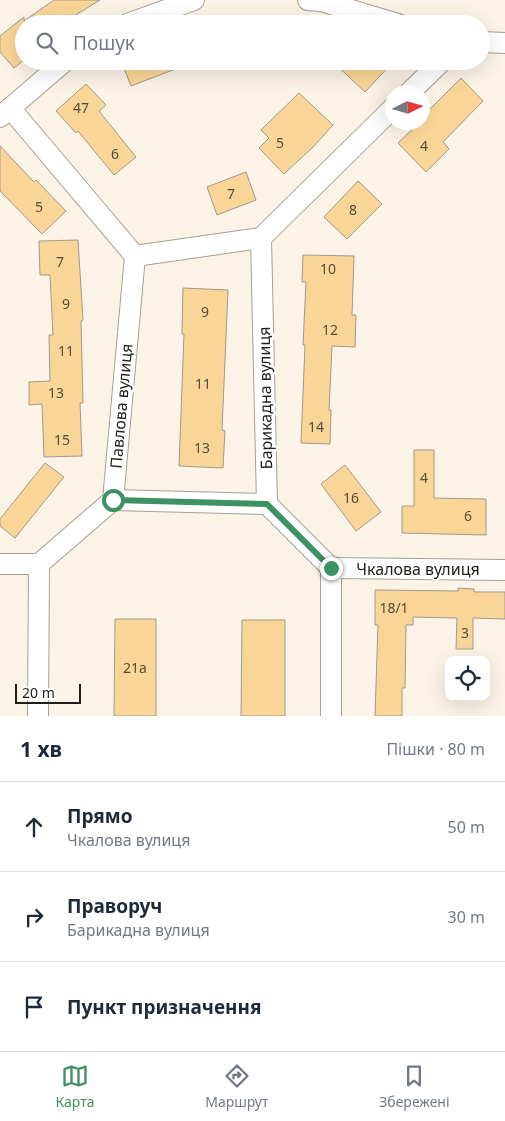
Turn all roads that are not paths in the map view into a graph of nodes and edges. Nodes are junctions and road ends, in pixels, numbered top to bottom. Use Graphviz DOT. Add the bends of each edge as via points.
graph roads {
  1 [pos="194,0"];
  2 [pos="308,0"];
  3 [pos="152,15"];
  4 [pos="368,15"];
  5 [pos="490,42"];
  6 [pos="505,43"];
  7 [pos="55,70"];
  8 [pos="433,70"];
  9 [pos="417,85"];
  10 [pos="5,113"];
  11 [pos="385,116"];
  12 [pos="261,238"];
  13 [pos="135,256"];
  14 [pos="113,500"];
  15 [pos="267,504"];
  16 [pos="0,564"];
  17 [pos="39,564"];
  18 [pos="331,568"];
  19 [pos="505,570"];
  20 [pos="38,716"];
  21 [pos="330,716"];
  1 -- 3 [label="street"];
  2 -- 4 [label="street"];
  5 -- 6 [label="street"];
  7 -- 10 [label="street"];
  8 -- 9 [label="street"];
  10 -- 13 [label="street"];
  11 -- 12 [label="street"];
  12 -- 13 [label="street"];
  12 -- 15 [label="street, Барикадна вулиця"];
  13 -- 14 [label="street, Павлова вулиця"];
  14 -- 15 [label="street"];
  14 -- 17 [label="street"];
  15 -- 18 [label="street"];
  16 -- 17 [label="street"];
  17 -- 20 [label="street"];
  18 -- 19 [label="street, Чкалова вулиця"];
  18 -- 21 [label="street"];
}
